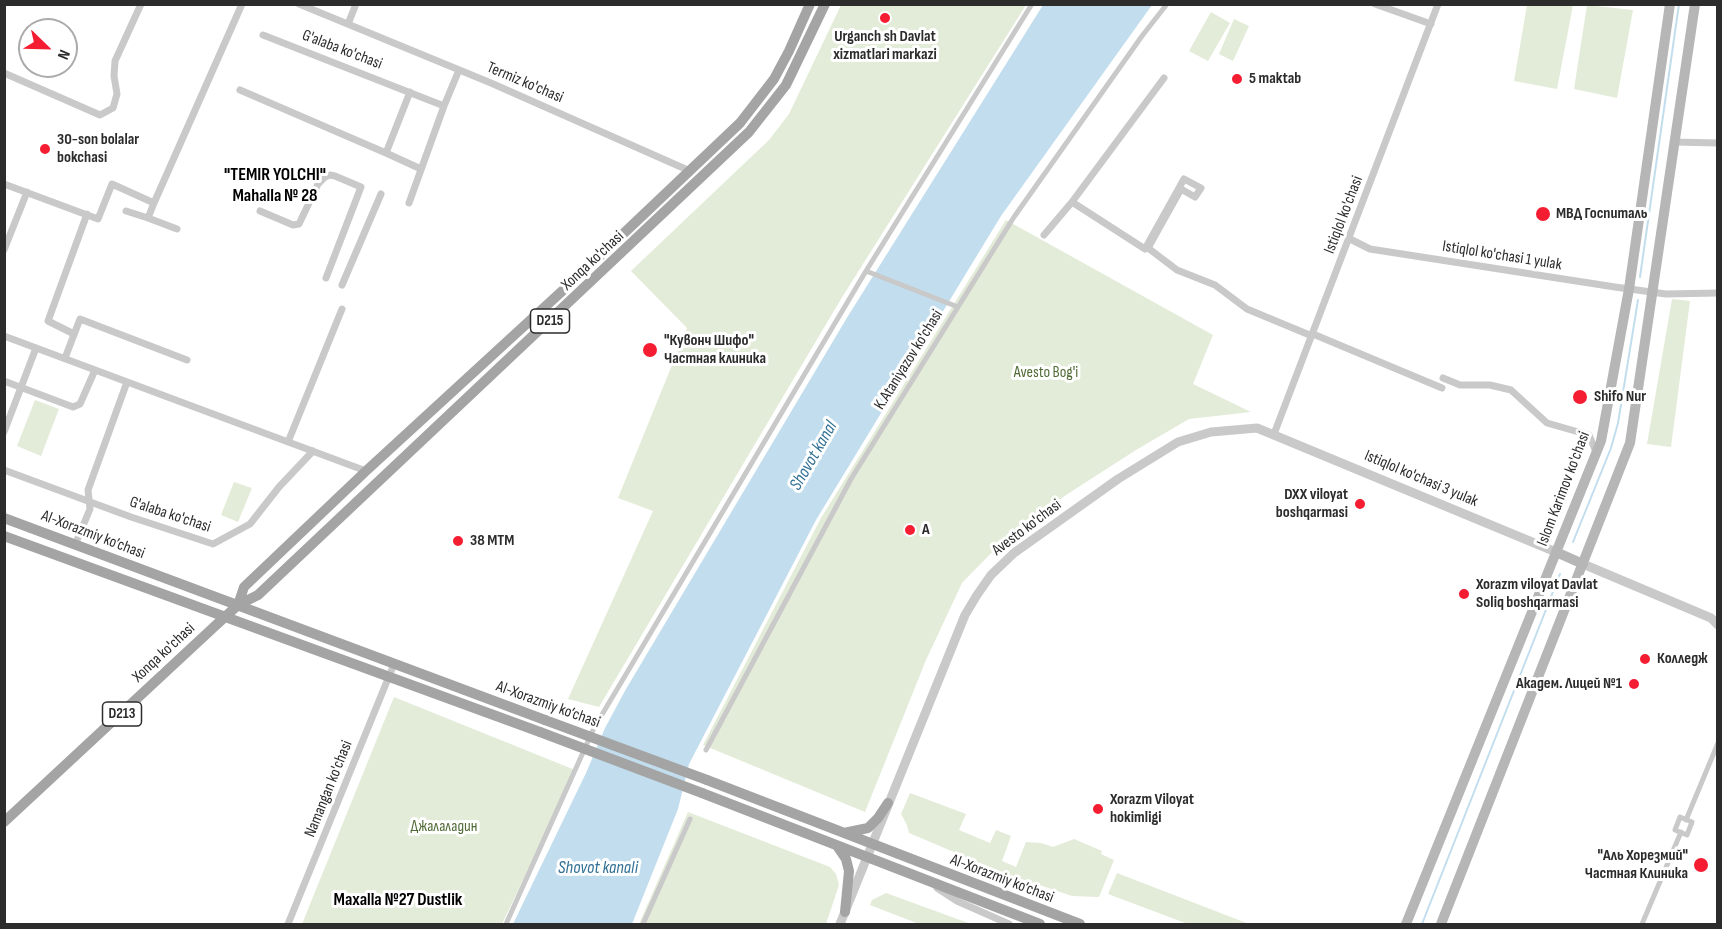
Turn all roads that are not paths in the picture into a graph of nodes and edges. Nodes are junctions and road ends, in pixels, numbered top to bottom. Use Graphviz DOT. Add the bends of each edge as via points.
graph roads {
  1 [pos="141,4"];
  2 [pos="242,4"];
  3 [pos="299,4"];
  4 [pos="356,4"];
  5 [pos="810,4"];
  6 [pos="825,4"];
  7 [pos="1032,4"];
  8 [pos="1167,4"];
  9 [pos="1374,4"];
  10 [pos="1438,4"];
  11 [pos="1670,4"];
  12 [pos="1695,4"];
  13 [pos="348,24"];
  14 [pos="1431,24"];
  15 [pos="263,34"];
  16 [pos="459,70"];
  17 [pos="4,73"];
  18 [pos="1164,78"];
  19 [pos="240,90"];
  20 [pos="410,92"];
  21 [pos="444,105"];
  22 [pos="1674,142"];
  23 [pos="1718,143"];
  24 [pos="386,153"];
  25 [pos="421,169"];
  26 [pos="690,171"];
  27 [pos="4,184"];
  28 [pos="27,192"];
  29 [pos="381,194"];
  30 [pos="1072,202"];
  31 [pos="154,203"];
  32 [pos="409,203"];
  33 [pos="126,211"];
  34 [pos="260,211"];
  35 [pos="87,214"];
  36 [pos="148,218"];
  37 [pos="177,230"];
  38 [pos="1044,236"];
  39 [pos="1350,239"];
  40 [pos="4,250"];
  41 [pos="866,270"];
  42 [pos="584,271"];
  43 [pos="326,278"];
  44 [pos="593,281"];
  45 [pos="342,285"];
  46 [pos="1629,288"];
  47 [pos="1653,292"];
  48 [pos="1718,293"];
  49 [pos="957,307"];
  50 [pos="342,309"];
  51 [pos="74,334"];
  52 [pos="1312,335"];
  53 [pos="4,336"];
  54 [pos="36,348"];
  55 [pos="65,358"];
  56 [pos="187,360"];
  57 [pos="95,370"];
  58 [pos="1443,378"];
  59 [pos="4,381"];
  60 [pos="127,382"];
  61 [pos="21,387"];
  62 [pos="1442,388"];
  63 [pos="4,432"];
  64 [pos="1274,434"];
  65 [pos="288,442"];
  66 [pos="313,451"];
  67 [pos="1597,452"];
  68 [pos="4,470"];
  69 [pos="366,471"];
  70 [pos="90,502"];
  71 [pos="4,518"];
  72 [pos="4,536"];
  73 [pos="75,545"];
  74 [pos="1556,552"];
  75 [pos="1583,564"];
  76 [pos="238,605"];
  77 [pos="225,617"];
  78 [pos="1714,617"];
  79 [pos="1718,625"];
  80 [pos="394,664"];
  81 [pos="390,678"];
  82 [pos="1718,743"];
  83 [pos="706,750"];
  84 [pos="888,803"];
  85 [pos="690,819"];
  86 [pos="1686,820"];
  87 [pos="4,822"];
  88 [pos="1681,832"];
  89 [pos="844,833"];
  90 [pos="872,844"];
  91 [pos="837,845"];
  92 [pos="867,857"];
  93 [pos="923,879"];
  94 [pos="845,912"];
  95 [pos="288,924"];
  96 [pos="506,924"];
  97 [pos="643,924"];
  98 [pos="840,924"];
  99 [pos="1009,924"];
  100 [pos="1040,924"];
  101 [pos="1080,924"];
  102 [pos="1406,924"];
  103 [pos="1441,924"];
  104 [pos="1642,924"];
  1 -- 17 [label="street" via="115,61 117,94 113,108 100,116"];
  2 -- 31 [label="street"];
  3 -- 13 [label="street, Termiz ko'chasi"];
  4 -- 13 [label="street"];
  5 -- 26 [label="main road, Xonqa ko'chasi / D215" via="774,79 740,123"];
  6 -- 44 [label="main road, Xonqa ko'chasi / D215" via="786,85 749,132"];
  7 -- 41 [label="street"];
  8 -- 49 [label="street, K.Ataniyazov ko'chasi" via="1014,218"];
  9 -- 14 [label="street"];
  10 -- 14 [label="street, Istiqlol ko'chasi"];
  11 -- 46 [label="main road, Islom Karimov ko'chasi"];
  12 -- 22 [label="main road"];
  13 -- 16 [label="street, Termiz ko'chasi"];
  14 -- 39 [label="street, Istiqlol ko'chasi"];
  15 -- 20 [label="street, G'alaba ko'chasi"];
  16 -- 21 [label="street"];
  16 -- 26 [label="street, Termiz ko'chasi"];
  18 -- 30 [label="street"];
  19 -- 24 [label="street"];
  20 -- 21 [label="street, G'alaba ko'chasi"];
  20 -- 24 [label="street"];
  21 -- 25 [label="street"];
  22 -- 23 [label="street"];
  22 -- 47 [label="main road"];
  24 -- 25 [label="street"];
  25 -- 32 [label="street"];
  26 -- 42 [label="main road, Xonqa ko'chasi / D215"];
  27 -- 28 [label="street"];
  28 -- 35 [label="street"];
  28 -- 40 [label="street"];
  29 -- 45 [label="street"];
  30 -- 38 [label="street"];
  30 -- 52 [label="street" via="1145,249 1185,178 1201,188 1195,197 1181,189 1148,248 1177,270 1215,285 1247,309"];
  31 -- 35 [label="street" via="112,184 98,219"];
  31 -- 36 [label="street"];
  33 -- 36 [label="street"];
  34 -- 43 [label="street" via="299,224 318,184 330,174 361,187"];
  35 -- 51 [label="street" via="48,318"];
  36 -- 37 [label="street"];
  39 -- 46 [label="street, Istiqlol ko'chasi 1 yulak" via="1370,249"];
  39 -- 52 [label="street, Istiqlol ko'chasi"];
  41 -- 49 [label="street"];
  41 -- 96 [label="street" via="594,728"];
  42 -- 44 [label="main road"];
  42 -- 69 [label="main road, Xonqa ko'chasi / D215"];
  44 -- 76 [label="main road, Xonqa ko'chasi / D215" via="258,595"];
  46 -- 47 [label="street, Istiqlol ko'chasi 1 yulak"];
  46 -- 67 [label="main road, Islom Karimov ko'chasi"];
  47 -- 48 [label="street, Istiqlol ko'chasi 1 yulak"];
  47 -- 75 [label="main road" via="1632,437"];
  49 -- 83 [label="street, K.Ataniyazov ko'chasi" via="851,479"];
  50 -- 65 [label="street"];
  51 -- 55 [label="street"];
  51 -- 56 [label="street" via="80,319"];
  52 -- 62 [label="street"];
  52 -- 64 [label="street, Istiqlol ko'chasi"];
  53 -- 54 [label="street"];
  54 -- 55 [label="street"];
  54 -- 61 [label="street"];
  55 -- 57 [label="street"];
  57 -- 60 [label="street"];
  57 -- 61 [label="street" via="80,404 73,407"];
  58 -- 67 [label="street" via="1460,385 1511,390 1547,423 1590,435"];
  59 -- 61 [label="street"];
  60 -- 65 [label="street"];
  60 -- 70 [label="street" via="88,490"];
  61 -- 63 [label="street"];
  64 -- 74 [label="street, Istiqlol ko'chasi 3 yulak"];
  64 -- 84 [label="street, Avesto ko'chasi" via="1257,428 1235,428 1178,442 1118,479 1007,558 965,615"];
  65 -- 66 [label="street"];
  66 -- 69 [label="street"];
  66 -- 70 [label="street, G'alaba ko'chasi" via="250,524 213,544"];
  67 -- 74 [label="main road, Islom Karimov ko'chasi"];
  68 -- 70 [label="street, G'alaba ko'chasi"];
  69 -- 76 [label="main road, Xonqa ko'chasi / D215" via="244,587"];
  70 -- 73 [label="street"];
  71 -- 73 [label="main road, Al-Xorazmiy ko’chasi"];
  72 -- 77 [label="main road, Al-Xorazmiy ko’chasi"];
  73 -- 76 [label="main road, Al-Xorazmiy ko’chasi"];
  74 -- 75 [label="main road"];
  74 -- 102 [label="main road, Islom Karimov ko'chasi"];
  75 -- 78 [label="street"];
  75 -- 103 [label="main road"];
  76 -- 77 [label="main road, Xonqa ko'chasi / D213"];
  76 -- 80 [label="main road, Al-Xorazmiy ko’chasi"];
  77 -- 81 [label="main road, Al-Xorazmiy ko’chasi"];
  77 -- 87 [label="main road, Xonqa ko'chasi / D213"];
  78 -- 79 [label="street"];
  80 -- 81 [label="street, Namangan ko'chasi"];
  80 -- 89 [label="main road, Al-Xorazmiy ko’chasi, bridge"];
  81 -- 91 [label="main road, Al-Xorazmiy ko’chasi, bridge"];
  81 -- 95 [label="street, Namangan ko'chasi"];
  82 -- 86 [label="street"];
  84 -- 89 [label="main road" via="868,828"];
  84 -- 90 [label="street, Avesto ko'chasi"];
  85 -- 97 [label="street"];
  86 -- 88 [label="street" via="1692,822 1687,835"];
  86 -- 88 [label="street" via="1680,817 1675,830"];
  88 -- 104 [label="street"];
  89 -- 90 [label="main road, Al-Xorazmiy ko’chasi"];
  90 -- 92 [label="street, Avesto ko'chasi"];
  90 -- 101 [label="main road, Al-Xorazmiy ko’chasi"];
  91 -- 92 [label="main road, Al-Xorazmiy ko’chasi"];
  91 -- 94 [label="main road" via="849,871"];
  92 -- 93 [label="main road, Al-Xorazmiy ko’chasi"];
  92 -- 94 [label="street, Avesto ko'chasi"];
  93 -- 99 [label="street" via="957,901"];
  93 -- 100 [label="main road, Al-Xorazmiy ko’chasi"];
  94 -- 98 [label="street, Avesto ko'chasi"];
}
